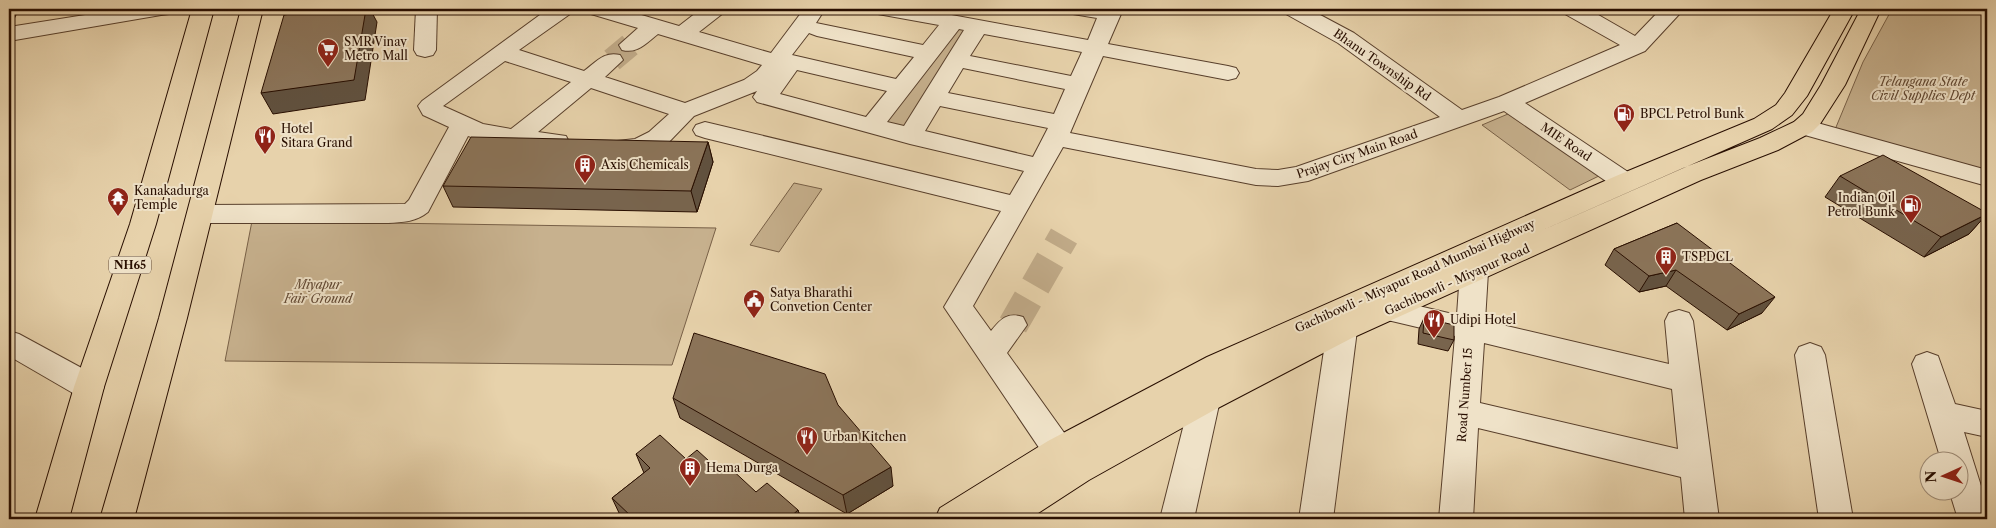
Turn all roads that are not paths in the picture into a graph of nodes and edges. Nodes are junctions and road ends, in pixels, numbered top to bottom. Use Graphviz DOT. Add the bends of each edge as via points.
graph roads {
  1 [pos="31,9"];
  2 [pos="161,9"];
  3 [pos="203,9"];
  4 [pos="252,9"];
  5 [pos="426,9"];
  6 [pos="562,9"];
  7 [pos="599,9"];
  8 [pos="714,9"];
  9 [pos="886,9"];
  10 [pos="1081,9"];
  11 [pos="1275,9"];
  12 [pos="1573,9"];
  13 [pos="1673,9"];
  14 [pos="1844,9"];
  15 [pos="1871,9"];
  16 [pos="1298,12"];
  17 [pos="820,15"];
  18 [pos="953,22"];
  19 [pos="662,24"];
  20 [pos="978,25"];
  21 [pos="12,39"];
  22 [pos="1637,46"];
  23 [pos="1095,48"];
  24 [pos="425,50"];
  25 [pos="501,52"];
  26 [pos="927,52"];
  27 [pos="957,60"];
  28 [pos="784,62"];
  29 [pos="1228,73"];
  30 [pos="596,82"];
  31 [pos="1079,85"];
  32 [pos="902,87"];
  33 [pos="934,98"];
  34 [pos="1507,102"];
  35 [pos="686,111"];
  36 [pos="1459,119"];
  37 [pos="462,125"];
  38 [pos="871,126"];
  39 [pos="1803,127"];
  40 [pos="706,130"];
  41 [pos="1059,130"];
  42 [pos="910,136"];
  43 [pos="526,139"];
  44 [pos="1040,167"];
  45 [pos="1987,178"];
  46 [pos="1626,182"];
  47 [pos="1018,206"];
  48 [pos="201,214"];
  49 [pos="1474,272"];
  50 [pos="1388,310"];
  51 [pos="1679,321"];
  52 [pos="1012,325"];
  53 [pos="1470,328"];
  54 [pos="1342,330"];
  55 [pos="9,342"];
  56 [pos="990,352"];
  57 [pos="1810,355"];
  58 [pos="1927,364"];
  59 [pos="1686,380"];
  60 [pos="89,387"];
  61 [pos="1205,400"];
  62 [pos="1463,412"];
  63 [pos="1942,414"];
  64 [pos="1987,424"];
  65 [pos="1954,450"];
  66 [pos="1059,451"];
  67 [pos="1696,467"];
  68 [pos="1968,490"];
  69 [pos="1978,515"];
  70 [pos="1463,517"];
  71 [pos="52,519"];
  72 [pos="117,519"];
  73 [pos="952,519"];
  74 [pos="1001,519"];
  75 [pos="1177,519"];
  76 [pos="1316,519"];
  77 [pos="1702,519"];
  78 [pos="1836,519"];
  1 -- 21 [label="street"];
  2 -- 21 [label="street"];
  3 -- 60 [label="main road, NH65" via="143,224"];
  4 -- 48 [label="main road"];
  5 -- 24 [label="street"];
  6 -- 25 [label="street"];
  7 -- 19 [label="street"];
  8 -- 19 [label="street"];
  9 -- 18 [label="street"];
  10 -- 23 [label="street" via="1110,14"];
  11 -- 16 [label="street, Bhanu Township Rd"];
  12 -- 22 [label="street"];
  13 -- 22 [label="street"];
  14 -- 46 [label="main road, Gachibowli - Miyapur Road Mumbai Highway" via="1784,110 1763,124"];
  15 -- 39 [label="main road, Gachibowli - Miyapur Road" via="1833,85"];
  16 -- 36 [label="street, Bhanu Township Rd" via="1346,38"];
  17 -- 26 [label="street"];
  17 -- 28 [label="street"];
  18 -- 20 [label="street"];
  18 -- 26 [label="street"];
  19 -- 28 [label="street"];
  19 -- 30 [label="street"];
  20 -- 23 [label="street"];
  20 -- 27 [label="street"];
  22 -- 34 [label="street, Prajay City Main Road"];
  23 -- 29 [label="street"];
  23 -- 31 [label="street"];
  25 -- 30 [label="street"];
  25 -- 37 [label="street" via="430,106 431,110"];
  26 -- 32 [label="street"];
  27 -- 31 [label="street"];
  27 -- 33 [label="street"];
  28 -- 32 [label="street"];
  28 -- 35 [label="street" via="752,85"];
  28 -- 38 [label="street" via="765,97"];
  30 -- 35 [label="street"];
  30 -- 43 [label="street"];
  31 -- 41 [label="street"];
  32 -- 38 [label="street"];
  33 -- 41 [label="street, Prajay City Main Road"];
  33 -- 42 [label="street"];
  34 -- 36 [label="street, Prajay City Main Road"];
  34 -- 46 [label="street, MIE Road"];
  35 -- 43 [label="street" via="658,138 640,146 618,148"];
  36 -- 41 [label="street, Prajay City Main Road" via="1299,175 1278,178 1246,176"];
  37 -- 43 [label="street" via="477,131"];
  37 -- 48 [label="street" via="419,206 411,212"];
  38 -- 42 [label="street"];
  39 -- 45 [label="street"];
  39 -- 49 [label="main road, Gachibowli - Miyapur Road"];
  40 -- 47 [label="street"];
  41 -- 44 [label="street"];
  42 -- 44 [label="street"];
  44 -- 47 [label="street"];
  46 -- 66 [label="main road, Gachibowli - Miyapur Road Mumbai Highway" via="1218,365"];
  47 -- 56 [label="street" via="958,308"];
  48 -- 72 [label="main road"];
  49 -- 50 [label="main road, Gachibowli - Miyapur Road"];
  49 -- 53 [label="street, Road Number 15"];
  50 -- 53 [label="street"];
  50 -- 54 [label="main road, Gachibowli - Miyapur Road"];
  51 -- 59 [label="street"];
  52 -- 56 [label="street"];
  53 -- 59 [label="street"];
  53 -- 62 [label="street, Road Number 15"];
  54 -- 61 [label="main road, Gachibowli - Miyapur Road"];
  54 -- 76 [label="street"];
  55 -- 60 [label="street"];
  56 -- 66 [label="street"];
  57 -- 78 [label="street"];
  58 -- 63 [label="street"];
  59 -- 67 [label="street"];
  60 -- 71 [label="main road, NH65"];
  61 -- 74 [label="main road, Gachibowli - Miyapur Road" via="1078,470"];
  61 -- 75 [label="street"];
  62 -- 67 [label="street"];
  62 -- 70 [label="street, Road Number 15"];
  63 -- 64 [label="street"];
  63 -- 65 [label="street"];
  66 -- 73 [label="main road, Gachibowli - Miyapur Road Mumbai Highway"];
  67 -- 77 [label="street"];
  68 -- 69 [label="street"];
}
